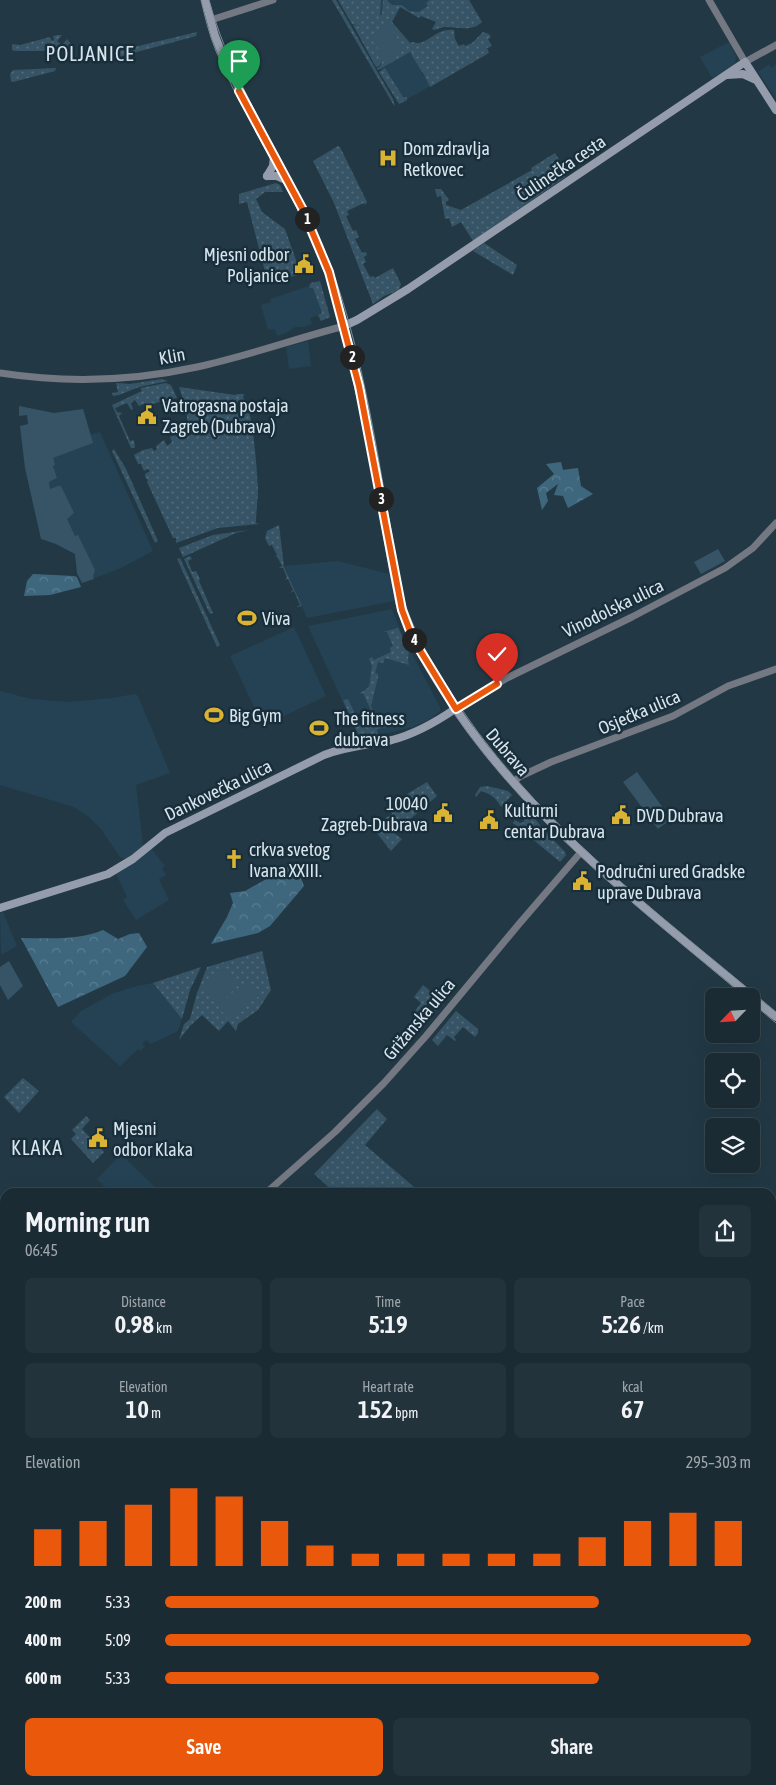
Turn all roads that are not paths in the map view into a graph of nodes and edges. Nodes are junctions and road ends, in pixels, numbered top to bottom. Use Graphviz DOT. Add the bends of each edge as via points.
graph roads {
  1 [pos="205,0"];
  2 [pos="273,0"];
  3 [pos="709,0"];
  4 [pos="211,20"];
  5 [pos="776,45"];
  6 [pos="745,62"];
  7 [pos="724,76"];
  8 [pos="757,82"];
  9 [pos="776,110"];
  10 [pos="274,156"];
  11 [pos="288,182"];
  12 [pos="344,326"];
  13 [pos="0,373"];
  14 [pos="776,523"];
  15 [pos="776,669"];
  16 [pos="456,709"];
  17 [pos="514,782"];
  18 [pos="581,852"];
  19 [pos="0,908"];
  20 [pos="742,988"];
  21 [pos="760,1004"];
  22 [pos="776,1017"];
  23 [pos="272,1188"];
  1 -- 4 [label="main road, Dubrava"];
  2 -- 4 [label="street"];
  3 -- 6 [label="street"];
  4 -- 10 [label="main road, Dubrava" via="229,70"];
  5 -- 6 [label="street"];
  6 -- 7 [label="main road, Čulinečka cesta"];
  6 -- 8 [label="main road"];
  7 -- 8 [label="main road" via="746,74"];
  7 -- 12 [label="main road, Čulinečka cesta" via="408,289"];
  8 -- 9 [label="main road"];
  10 -- 11 [label="main road, Dubrava"];
  10 -- 11 [label="main road" via="267,176 277,176"];
  11 -- 12 [label="main road, Dubrava" via="326,265"];
  12 -- 13 [label="street, Klin" via="234,358 154,374 65,379"];
  12 -- 16 [label="main road, Dubrava" via="365,416 402,610 413,639"];
  14 -- 16 [label="street, Vinodolska ulica" via="752,548 725,568 632,618 508,678"];
  15 -- 17 [label="street, Osječka ulica" via="728,686 673,716 551,762"];
  16 -- 17 [label="main road, Dubrava" via="482,746"];
  16 -- 19 [label="main road, Dankovečka ulica" via="402,736 324,755 165,833 108,874"];
  17 -- 18 [label="main road, Dubrava"];
  18 -- 20 [label="main road, Dubrava"];
  18 -- 23 [label="street, Grižanska ulica" via="384,1084"];
  21 -- 22 [label="main road, Dubrava"];
}
